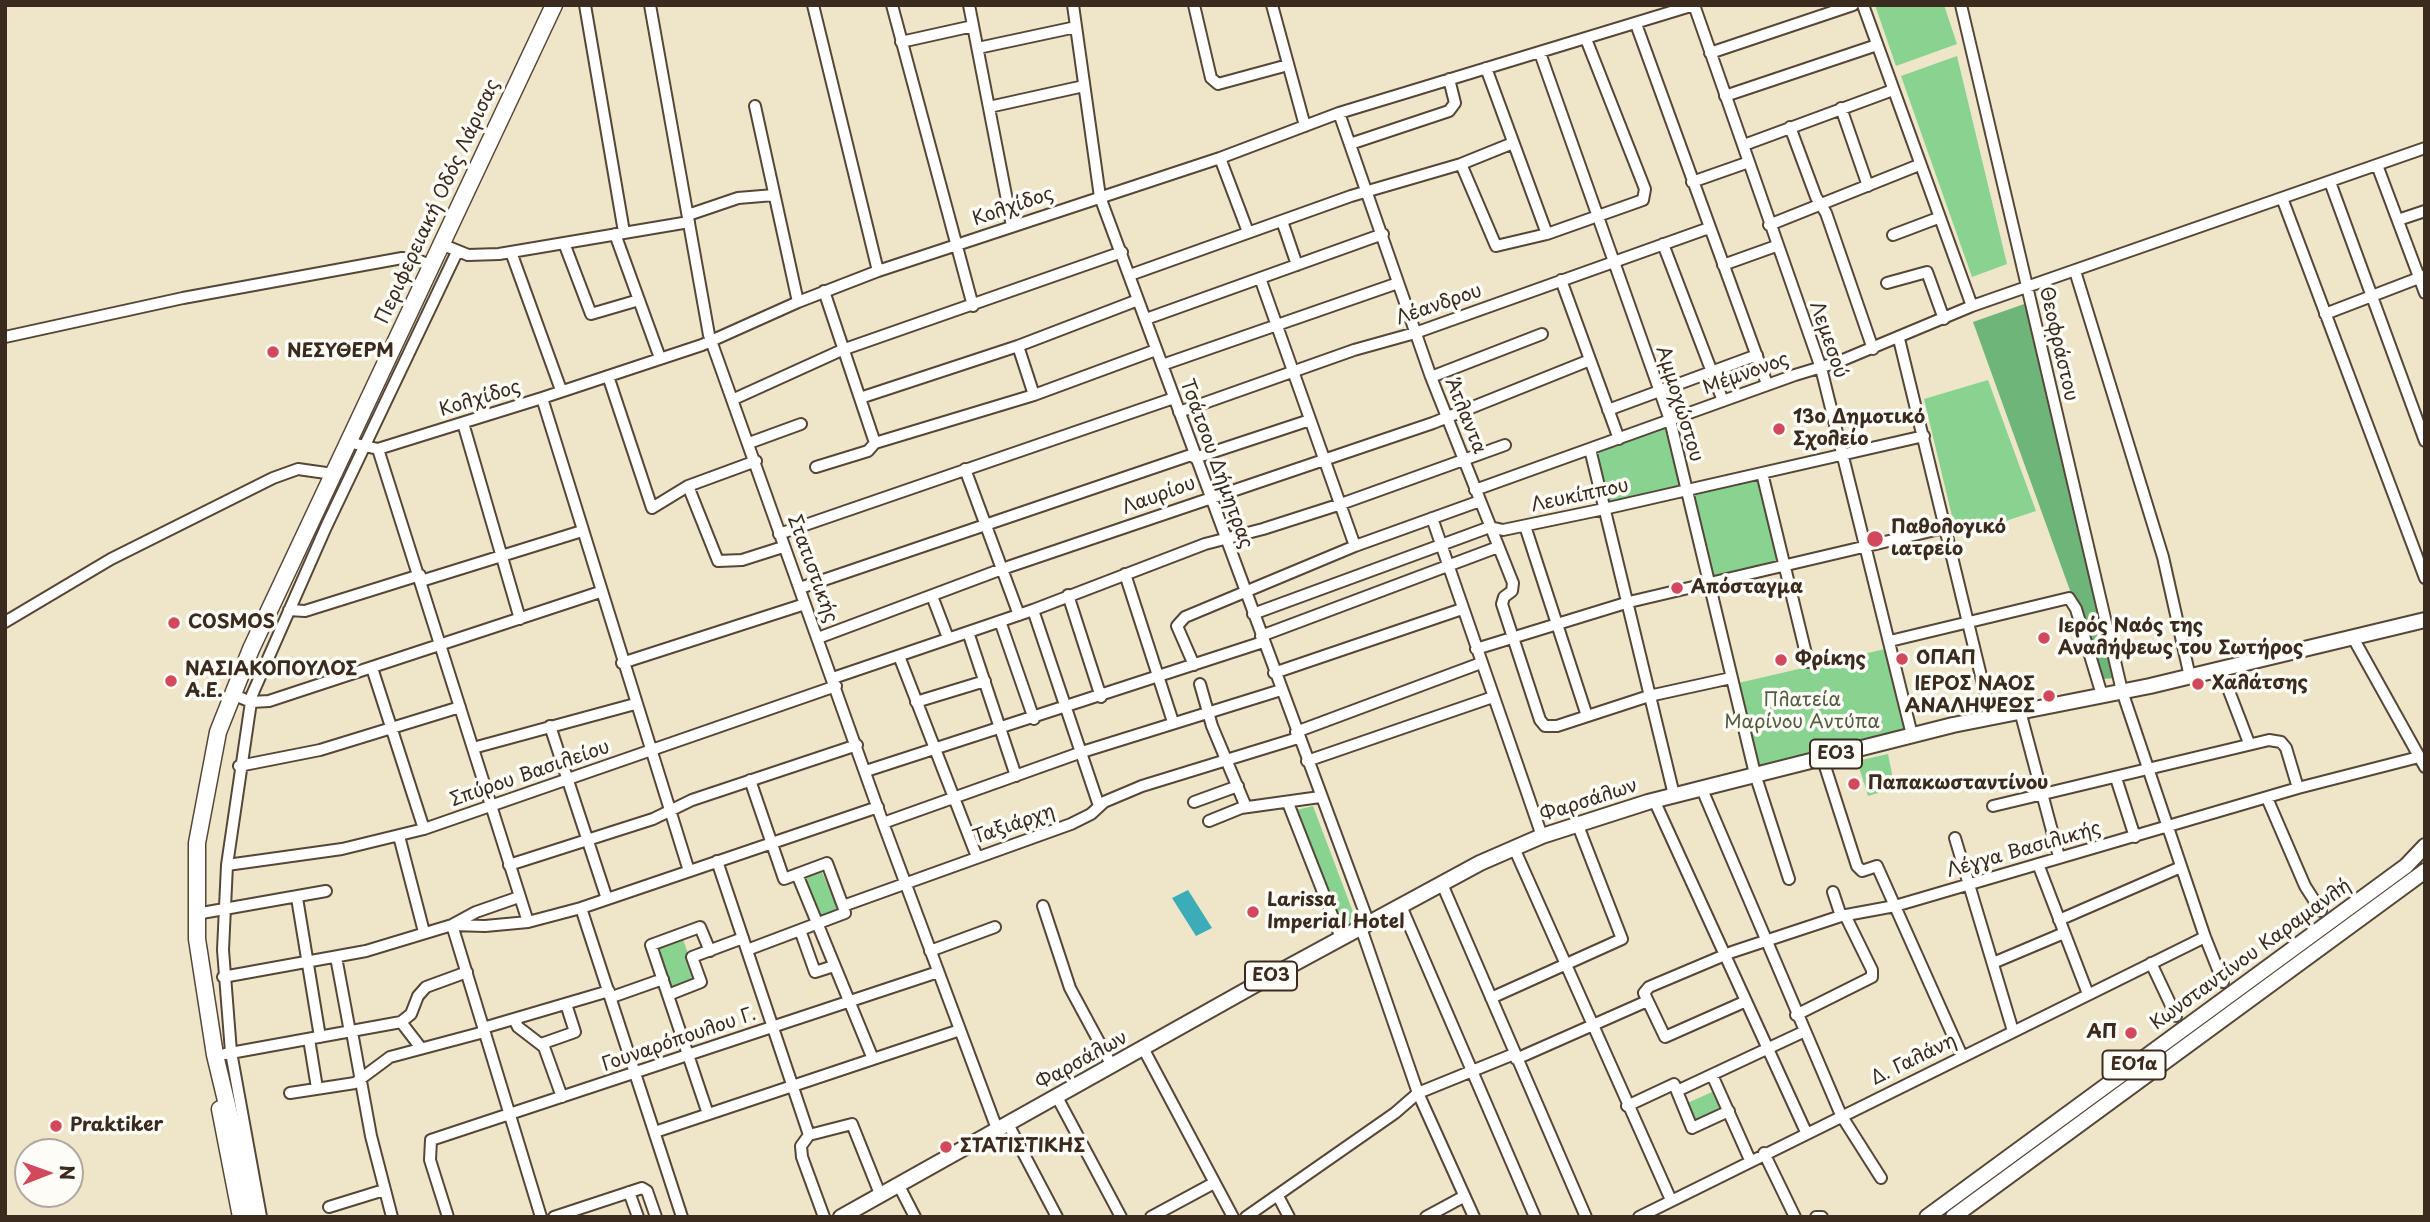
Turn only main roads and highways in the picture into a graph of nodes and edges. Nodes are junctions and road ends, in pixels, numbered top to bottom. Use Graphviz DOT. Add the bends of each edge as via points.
graph roads {
  1 [pos="554,5"];
  2 [pos="2425,620"];
  3 [pos="2425,846"];
  4 [pos="2425,871"];
  5 [pos="223,1054"];
  6 [pos="241,1217"];
  7 [pos="254,1217"];
  8 [pos="841,1217"];
  9 [pos="1927,1217"];
  10 [pos="1953,1217"];
  1 -- 5 [label="highway, Περιφερειακή Οδός Λάρισας" via="333,474 218,732 201,813 196,914 202,981"];
  2 -- 8 [label="main road, Φαρσάλων / ΕΟ3" via="2221,670 1822,757 1654,800 1542,836 1341,938"];
  3 -- 9 [label="main road, Κωνσταντίνου Καραμανλή / ΕΟ1α" via="2406,866"];
  4 -- 10 [label="main road, Κωνσταντίνου Καραμανλή / ΕΟ1α"];
  5 -- 6 [label="highway, Περιφερειακή Οδός Λάρισας" via="219,1105"];
  5 -- 7 [label="highway, Περιφερειακή Οδός Λάρισας"];
}
